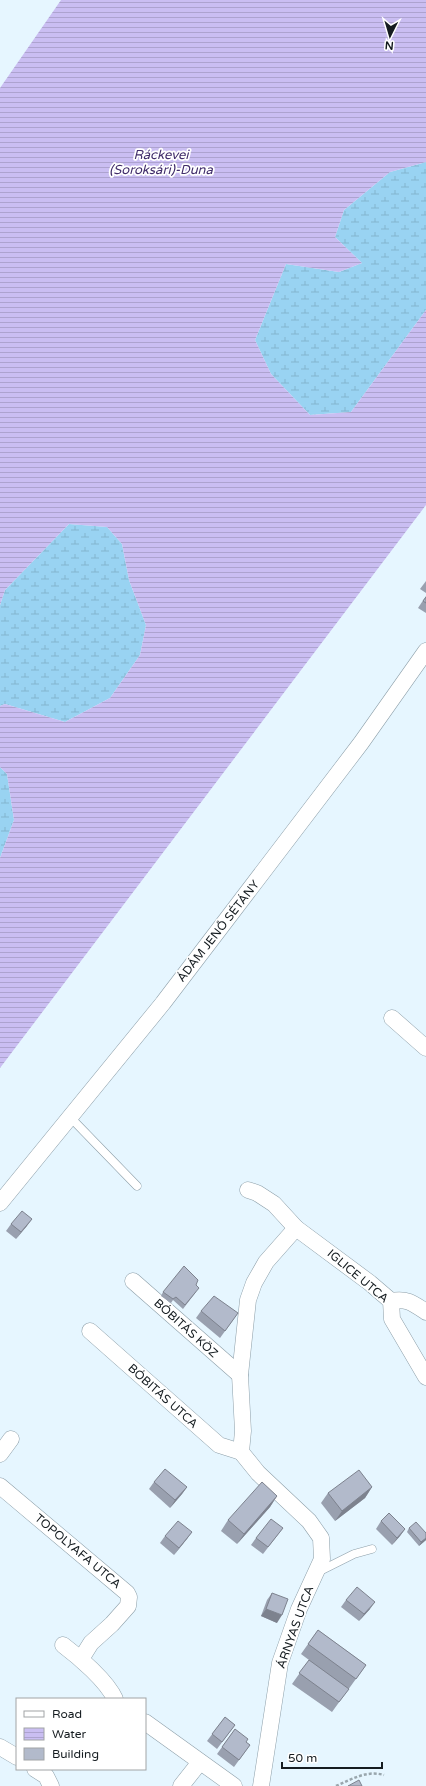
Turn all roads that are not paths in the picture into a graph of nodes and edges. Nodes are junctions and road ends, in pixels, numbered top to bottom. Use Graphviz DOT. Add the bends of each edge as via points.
graph roads {
  1 [pos="426,651"];
  2 [pos="392,1018"];
  3 [pos="426,1048"];
  4 [pos="70,1117"];
  5 [pos="137,1186"];
  6 [pos="248,1190"];
  7 [pos="0,1202"];
  8 [pos="296,1228"];
  9 [pos="133,1281"];
  10 [pos="391,1301"];
  11 [pos="426,1312"];
  12 [pos="90,1331"];
  13 [pos="240,1375"];
  14 [pos="426,1377"];
  15 [pos="11,1439"];
  16 [pos="241,1452"];
  17 [pos="0,1454"];
  18 [pos="0,1486"];
  19 [pos="372,1548"];
  20 [pos="314,1575"];
  21 [pos="63,1645"];
  22 [pos="81,1659"];
  23 [pos="114,1698"];
  24 [pos="146,1723"];
  25 [pos="0,1747"];
  26 [pos="16,1756"];
  27 [pos="200,1762"];
  28 [pos="182,1786"];
  29 [pos="234,1786"];
  30 [pos="261,1786"];
  1 -- 4 [label="street, ÁDÁM JENŐ SÉTÁNY" via="282,848 163,1003"];
  2 -- 3 [label="street"];
  4 -- 5 [label="lane"];
  4 -- 7 [label="street, ÁDÁM JENŐ SÉTÁNY"];
  6 -- 8 [label="street, IGLICE UTCA" via="274,1204"];
  8 -- 10 [label="street, IGLICE UTCA"];
  8 -- 13 [label="street" via="266,1262 254,1283 248,1300"];
  9 -- 13 [label="street, BÓBITÁS KÖZ"];
  10 -- 11 [label="street" via="402,1299 414,1303"];
  10 -- 14 [label="street, IGLICE UTCA" via="392,1319"];
  12 -- 16 [label="street, BÓBITÁS UTCA" via="219,1445"];
  13 -- 16 [label="street" via="243,1432"];
  15 -- 17 [label="street"];
  16 -- 20 [label="street, ÁRNYAS UTCA" via="258,1473 309,1521 321,1538 322,1559"];
  18 -- 22 [label="street, TOPOLYAFA UTCA" via="129,1597 128,1606"];
  19 -- 20 [label="lane" via="354,1554"];
  20 -- 30 [label="street, ÁRNYAS UTCA" via="280,1663"];
  21 -- 22 [label="street"];
  22 -- 23 [label="street"];
  24 -- 27 [label="street"];
  25 -- 26 [label="street"];
  27 -- 28 [label="street"];
  27 -- 29 [label="street"];
}
